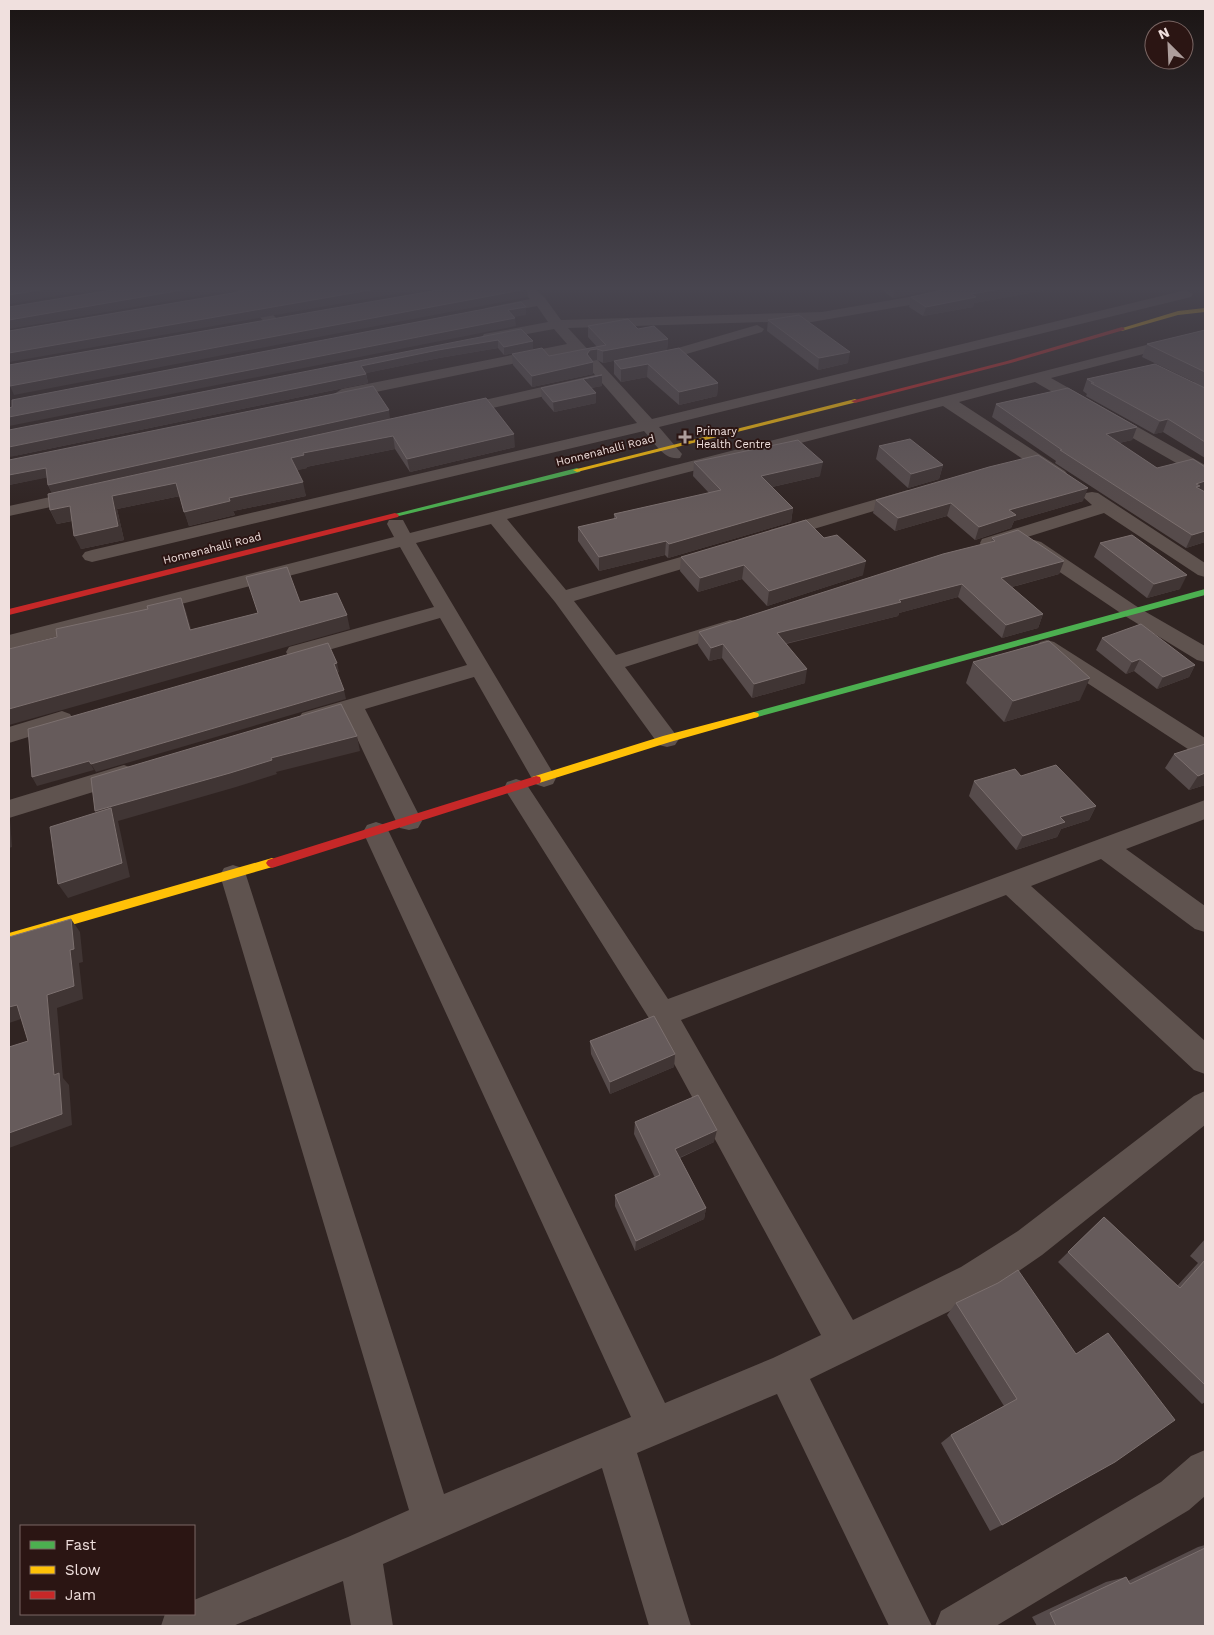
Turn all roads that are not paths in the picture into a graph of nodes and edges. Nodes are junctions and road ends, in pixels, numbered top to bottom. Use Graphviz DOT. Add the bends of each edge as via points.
graph roads {
  1 [pos="499,362"];
  2 [pos="598,362"];
  3 [pos="908,362"];
  4 [pos="1008,362"];
  5 [pos="1039,362"];
  6 [pos="1095,362"];
  7 [pos="609,371"];
  8 [pos="1037,377"];
  9 [pos="327,398"];
  10 [pos="946,401"];
  11 [pos="443,414"];
  12 [pos="648,426"];
  13 [pos="671,451"];
  14 [pos="1033,458"];
  15 [pos="1014,464"];
  16 [pos="1205,472"];
  17 [pos="929,489"];
  18 [pos="96,492"];
  19 [pos="1106,506"];
  20 [pos="9,511"];
  21 [pos="495,517"];
  22 [pos="400,532"];
  23 [pos="1016,534"];
  24 [pos="760,539"];
  25 [pos="732,548"];
  26 [pos="969,549"];
  27 [pos="92,556"];
  28 [pos="1205,571"];
  29 [pos="1205,592"];
  30 [pos="562,598"];
  31 [pos="445,610"];
  32 [pos="9,612"];
  33 [pos="1132,612"];
  34 [pos="752,619"];
  35 [pos="9,622"];
  36 [pos="1035,638"];
  37 [pos="9,642"];
  38 [pos="1205,655"];
  39 [pos="274,659"];
  40 [pos="611,664"];
  41 [pos="481,668"];
  42 [pos="352,705"];
  43 [pos="85,713"];
  44 [pos="285,725"];
  45 [pos="9,734"];
  46 [pos="667,739"];
  47 [pos="1205,749"];
  48 [pos="142,768"];
  49 [pos="544,778"];
  50 [pos="516,788"];
  51 [pos="9,808"];
  52 [pos="1205,809"];
  53 [pos="408,821"];
  54 [pos="376,832"];
  55 [pos="1104,847"];
  56 [pos="233,875"];
  57 [pos="1010,883"];
  58 [pos="1205,921"];
  59 [pos="9,938"];
  60 [pos="662,1014"];
  61 [pos="1205,1060"];
  62 [pos="1205,1106"];
  63 [pos="845,1342"];
  64 [pos="786,1371"];
  65 [pos="655,1425"];
  66 [pos="615,1444"];
  67 [pos="1205,1470"];
  68 [pos="432,1520"];
  69 [pos="360,1553"];
  70 [pos="182,1626"];
  71 [pos="372,1626"];
  72 [pos="670,1626"];
  73 [pos="911,1626"];
  74 [pos="956,1626"];
  1 -- 9 [label="street"];
  2 -- 7 [label="street"];
  3 -- 12 [label="street"];
  4 -- 13 [label="street, Honnenahalli Road"];
  5 -- 13 [label="street, Honnenahalli Road"];
  6 -- 8 [label="street"];
  7 -- 11 [label="street"];
  7 -- 12 [label="street"];
  8 -- 10 [label="street"];
  8 -- 16 [label="street"];
  10 -- 14 [label="street"];
  10 -- 21 [label="street"];
  12 -- 13 [label="street"];
  12 -- 27 [label="street"];
  13 -- 22 [label="street, Honnenahalli Road"];
  13 -- 32 [label="street, Honnenahalli Road"];
  14 -- 15 [label="street"];
  14 -- 19 [label="street"];
  17 -- 24 [label="street"];
  18 -- 20 [label="street"];
  19 -- 23 [label="street"];
  19 -- 28 [label="street"];
  21 -- 22 [label="street"];
  21 -- 30 [label="street"];
  22 -- 31 [label="street"];
  22 -- 35 [label="street, Honnenahalli Road"];
  22 -- 37 [label="street"];
  23 -- 26 [label="street"];
  23 -- 33 [label="street"];
  25 -- 30 [label="street"];
  29 -- 33 [label="street"];
  30 -- 40 [label="street"];
  31 -- 39 [label="street"];
  31 -- 41 [label="street"];
  33 -- 36 [label="street"];
  33 -- 38 [label="street"];
  34 -- 40 [label="street"];
  36 -- 46 [label="street"];
  36 -- 47 [label="street"];
  40 -- 46 [label="street"];
  41 -- 42 [label="street"];
  41 -- 49 [label="street"];
  42 -- 44 [label="street"];
  42 -- 53 [label="street"];
  43 -- 45 [label="street"];
  46 -- 49 [label="street"];
  48 -- 51 [label="street"];
  49 -- 50 [label="street"];
  50 -- 53 [label="street"];
  50 -- 60 [label="street"];
  52 -- 55 [label="street"];
  53 -- 54 [label="street"];
  54 -- 56 [label="street"];
  54 -- 65 [label="street"];
  55 -- 57 [label="street"];
  55 -- 58 [label="street"];
  56 -- 59 [label="street"];
  56 -- 68 [label="street"];
  57 -- 60 [label="street"];
  57 -- 61 [label="street"];
  60 -- 63 [label="street"];
  62 -- 63 [label="street" via="1030,1243 974,1280"];
  63 -- 64 [label="street"];
  64 -- 65 [label="street"];
  64 -- 73 [label="street"];
  65 -- 66 [label="street"];
  66 -- 68 [label="street"];
  66 -- 72 [label="street"];
  67 -- 74 [label="street" via="1175,1496"];
  68 -- 69 [label="street"];
  69 -- 70 [label="street"];
  69 -- 71 [label="street"];
}
